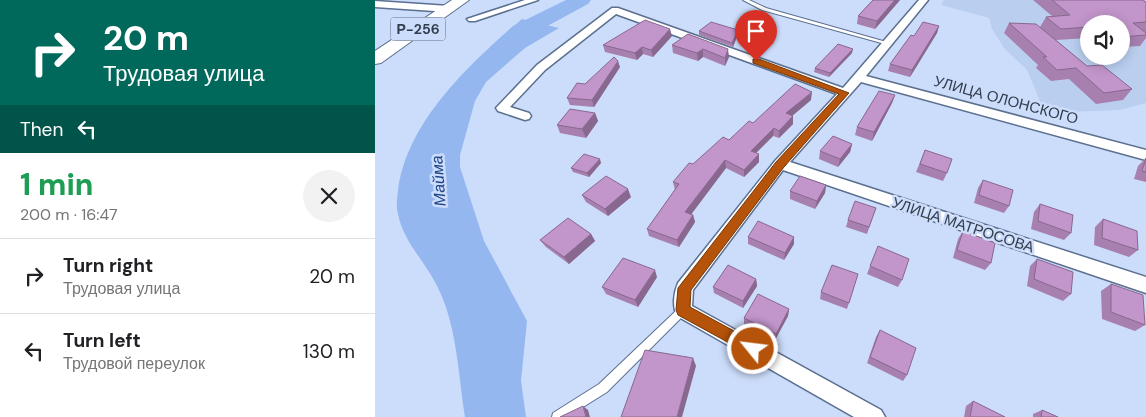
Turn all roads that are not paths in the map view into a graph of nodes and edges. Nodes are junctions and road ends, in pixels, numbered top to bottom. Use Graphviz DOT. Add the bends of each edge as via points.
graph roads {
  1 [pos="534,0"];
  2 [pos="745,0"];
  3 [pos="924,0"];
  4 [pos="375,4"];
  5 [pos="456,5"];
  6 [pos="472,19"];
  7 [pos="887,43"];
  8 [pos="375,59"];
  9 [pos="857,77"];
  10 [pos="845,93"];
  11 [pos="525,116"];
  12 [pos="1146,155"];
  13 [pos="780,164"];
  14 [pos="1146,286"];
  15 [pos="683,310"];
  16 [pos="557,417"];
  17 [pos="874,417"];
  1 -- 6 [label="street"];
  2 -- 7 [label="lane" via="765,9"];
  3 -- 7 [label="street"];
  4 -- 5 [label="street"];
  5 -- 8 [label="main road, Р-256"];
  7 -- 9 [label="street"];
  9 -- 10 [label="street"];
  9 -- 12 [label="street, УЛИЦА ОЛОНСКОГО"];
  10 -- 11 [label="street" via="615,10 556,55 518,88 502,108"];
  10 -- 13 [label="street"];
  13 -- 14 [label="street, УЛИЦА МАТРОСОВА"];
  13 -- 15 [label="street" via="684,288"];
  15 -- 16 [label="lane" via="603,388"];
  15 -- 17 [label="street"];
}
